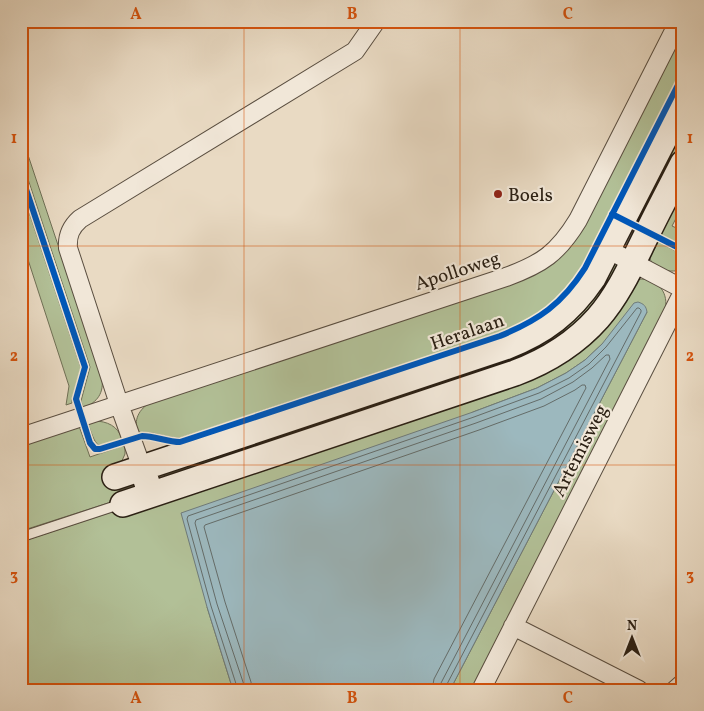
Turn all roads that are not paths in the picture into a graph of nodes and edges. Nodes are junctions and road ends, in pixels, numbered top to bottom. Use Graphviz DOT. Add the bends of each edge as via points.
graph roads {
  1 [pos="376,21"];
  2 [pos="679,21"];
  3 [pos="683,102"];
  4 [pos="683,163"];
  5 [pos="608,250"];
  6 [pos="633,263"];
  7 [pos="683,291"];
  8 [pos="119,404"];
  9 [pos="21,437"];
  10 [pos="142,468"];
  11 [pos="115,477"];
  12 [pos="152,494"];
  13 [pos="123,504"];
  14 [pos="21,537"];
  15 [pos="514,626"];
  16 [pos="683,683"];
  17 [pos="481,690"];
  18 [pos="639,690"];
  19 [pos="675,690"];
  1 -- 8 [label="street" via="355,51 74,224 68,235 68,248"];
  2 -- 8 [label="street, Apolloweg" via="578,220 547,258 526,270"];
  3 -- 5 [label="street, Heralaan"];
  4 -- 6 [label="street"];
  5 -- 6 [label="street, Artemisweg"];
  5 -- 10 [label="street, Heralaan" via="594,278 573,305 548,326 520,342"];
  6 -- 7 [label="street, Artemisweg"];
  6 -- 12 [label="street" via="598,318 570,344 543,361"];
  7 -- 15 [label="street, Artemisweg"];
  8 -- 9 [label="street, Apolloweg"];
  8 -- 10 [label="street"];
  10 -- 11 [label="street, Heralaan"];
  10 -- 12 [label="street"];
  12 -- 13 [label="street"];
  13 -- 14 [label="lane"];
  15 -- 17 [label="street, Artemisweg"];
  15 -- 18 [label="street"];
  16 -- 19 [label="street"];
}
